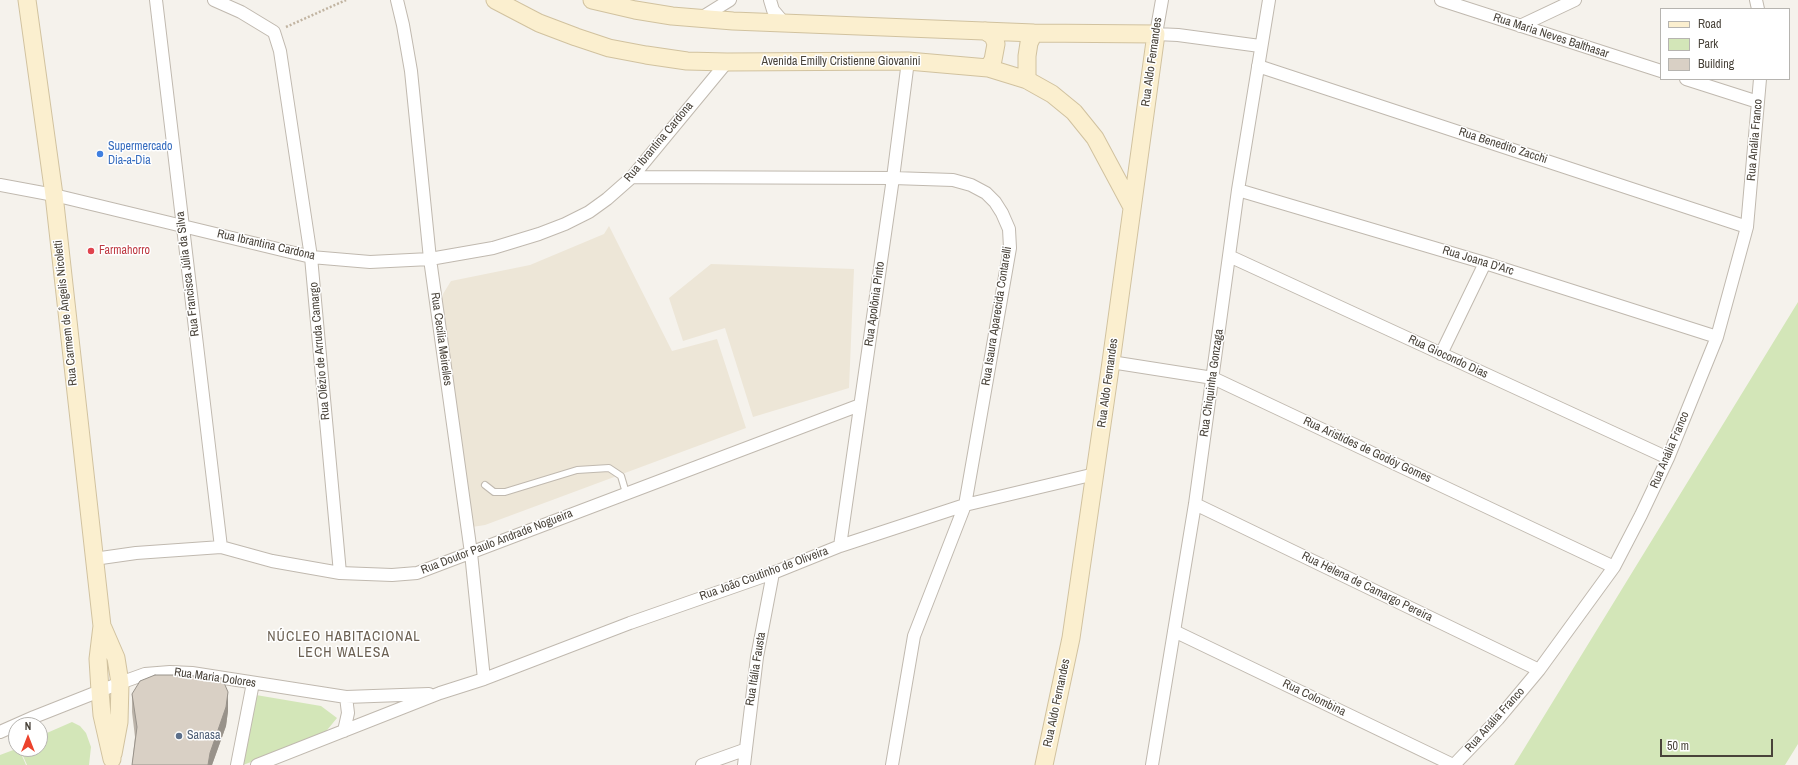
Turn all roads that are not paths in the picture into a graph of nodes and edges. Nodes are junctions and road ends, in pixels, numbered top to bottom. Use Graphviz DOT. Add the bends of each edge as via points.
graph roads {
  1 [pos="27,0"];
  2 [pos="156,0"];
  3 [pos="214,0"];
  4 [pos="397,0"];
  5 [pos="495,0"];
  6 [pos="592,0"];
  7 [pos="730,0"];
  8 [pos="770,0"];
  9 [pos="1162,0"];
  10 [pos="1269,0"];
  11 [pos="1441,0"];
  12 [pos="1575,0"];
  13 [pos="701,18"];
  14 [pos="784,23"];
  15 [pos="1520,26"];
  16 [pos="985,31"];
  17 [pos="1034,33"];
  18 [pos="1156,34"];
  19 [pos="1260,46"];
  20 [pos="908,61"];
  21 [pos="727,62"];
  22 [pos="1258,66"];
  23 [pos="988,68"];
  24 [pos="1660,71"];
  25 [pos="1027,80"];
  26 [pos="1689,80"];
  27 [pos="1760,80"];
  28 [pos="1758,102"];
  29 [pos="632,177"];
  30 [pos="893,178"];
  31 [pos="0,185"];
  32 [pos="1238,190"];
  33 [pos="54,195"];
  34 [pos="1132,207"];
  35 [pos="182,226"];
  36 [pos="1747,227"];
  37 [pos="1229,256"];
  38 [pos="311,257"];
  39 [pos="430,259"];
  40 [pos="1485,263"];
  41 [pos="1717,337"];
  42 [pos="1441,354"];
  43 [pos="1111,362"];
  44 [pos="1213,378"];
  45 [pos="860,405"];
  46 [pos="1668,458"];
  47 [pos="1095,474"];
  48 [pos="485,485"];
  49 [pos="626,493"];
  50 [pos="1195,504"];
  51 [pos="965,505"];
  52 [pos="840,546"];
  53 [pos="221,547"];
  54 [pos="471,553"];
  55 [pos="94,559"];
  56 [pos="1614,567"];
  57 [pos="340,573"];
  58 [pos="773,573"];
  59 [pos="102,626"];
  60 [pos="1174,631"];
  61 [pos="1540,670"];
  62 [pos="484,679"];
  63 [pos="120,683"];
  64 [pos="253,683"];
  65 [pos="100,691"];
  66 [pos="440,693"];
  67 [pos="346,697"];
  68 [pos="344,731"];
  69 [pos="0,732"];
  70 [pos="744,750"];
  71 [pos="111,762"];
  72 [pos="1154,764"];
  73 [pos="237,765"];
  74 [pos="257,765"];
  75 [pos="702,765"];
  76 [pos="744,765"];
  77 [pos="892,765"];
  78 [pos="1044,765"];
  79 [pos="1454,765"];
  1 -- 33 [label="street, Rua Carmem de Ângelis Nicoletti"];
  2 -- 35 [label="street, Rua Francisca Júlia da Silva"];
  3 -- 38 [label="street, Rua Olézio de Arruda Camargo" via="241,12 274,32 280,51"];
  4 -- 39 [label="street, Rua Cecília Meirelles" via="410,71"];
  5 -- 21 [label="street, Avenida Emilly Cristienne Giovanini" via="538,23 609,48 687,61"];
  6 -- 13 [label="street" via="636,10"];
  7 -- 13 [label="street"];
  8 -- 14 [label="street" via="773,10"];
  9 -- 18 [label="street, Rua Aldo Fernandes"];
  10 -- 19 [label="street, Rua Chiquinha Gonzaga"];
  11 -- 15 [label="street, Rua Maria Neves Balthasar"];
  12 -- 15 [label="street"];
  13 -- 14 [label="street"];
  14 -- 16 [label="street"];
  15 -- 24 [label="street, Rua Maria Neves Balthasar"];
  16 -- 17 [label="street"];
  16 -- 23 [label="street" via="993,36 996,44 993,60"];
  17 -- 18 [label="street"];
  17 -- 25 [label="street" via="1027,56"];
  18 -- 19 [label="street" via="1185,35"];
  18 -- 34 [label="street, Rua Aldo Fernandes"];
  19 -- 22 [label="street, Rua Chiquinha Gonzaga"];
  20 -- 21 [label="street, Avenida Emilly Cristienne Giovanini"];
  20 -- 23 [label="street, Avenida Emilly Cristienne Giovanini"];
  20 -- 30 [label="street, Rua Apolônia Pinto"];
  21 -- 29 [label="street, Rua Ibrantina Cardona"];
  22 -- 32 [label="street, Rua Chiquinha Gonzaga"];
  22 -- 36 [label="street, Rua Benedito Zacchi"];
  23 -- 25 [label="street, Avenida Emilly Cristienne Giovanini"];
  25 -- 34 [label="street, Avenida Emilly Cristienne Giovanini" via="1052,94 1074,112 1095,138"];
  26 -- 28 [label="street"];
  27 -- 28 [label="street, Rua Anália Franco"];
  28 -- 36 [label="street, Rua Anália Franco"];
  29 -- 30 [label="street, Rua Isaura Aparecida Contarelli"];
  29 -- 39 [label="street, Rua Ibrantina Cardona" via="589,212 540,234 493,248"];
  30 -- 45 [label="street, Rua Apolônia Pinto"];
  30 -- 51 [label="street, Rua Isaura Aparecida Contarelli" via="953,180 971,185 986,193 995,202 1009,229 1010,248"];
  31 -- 33 [label="street, Rua Ibrantina Cardona"];
  32 -- 37 [label="street, Rua Chiquinha Gonzaga"];
  32 -- 40 [label="street, Rua Joana D'Arc"];
  33 -- 35 [label="street, Rua Ibrantina Cardona"];
  33 -- 55 [label="street, Rua Carmem de Ângelis Nicoletti"];
  34 -- 43 [label="street, Rua Aldo Fernandes"];
  35 -- 38 [label="street, Rua Ibrantina Cardona"];
  35 -- 53 [label="street, Rua Francisca Júlia da Silva"];
  36 -- 41 [label="street, Rua Anália Franco"];
  37 -- 42 [label="street, Rua Giocondo Dias"];
  37 -- 44 [label="street, Rua Chiquinha Gonzaga"];
  38 -- 39 [label="street, Rua Ibrantina Cardona" via="370,262"];
  38 -- 57 [label="street, Rua Olézio de Arruda Camargo"];
  39 -- 54 [label="street, Rua Cecília Meirelles"];
  40 -- 41 [label="street, Rua Joana D'Arc"];
  40 -- 42 [label="street"];
  41 -- 46 [label="street, Rua Anália Franco"];
  42 -- 46 [label="street, Rua Giocondo Dias"];
  43 -- 44 [label="street, Rua Aristides de Godóy Gomes"];
  43 -- 47 [label="street, Rua Aldo Fernandes"];
  44 -- 50 [label="street, Rua Chiquinha Gonzaga"];
  44 -- 56 [label="street, Rua Aristides de Godóy Gomes"];
  45 -- 49 [label="street, Rua Doutor Paulo Andrade Nogueira"];
  45 -- 52 [label="street, Rua Apolônia Pinto"];
  46 -- 56 [label="street, Rua Anália Franco"];
  47 -- 51 [label="street, Rua João Coutinho de Oliveira"];
  47 -- 78 [label="street, Rua Aldo Fernandes" via="1071,638"];
  48 -- 49 [label="lane" via="494,492 505,492 578,470 609,468 621,476"];
  49 -- 54 [label="street, Rua Doutor Paulo Andrade Nogueira"];
  50 -- 60 [label="street, Rua Chiquinha Gonzaga"];
  50 -- 61 [label="street, Rua Helena de Camargo Pereira"];
  51 -- 52 [label="street, Rua João Coutinho de Oliveira"];
  51 -- 77 [label="street, Rua Isaura Aparecida Contarelli" via="914,636"];
  52 -- 58 [label="street, Rua João Coutinho de Oliveira"];
  53 -- 55 [label="street, Rua Doutor Paulo Andrade Nogueira" via="136,553"];
  53 -- 57 [label="street, Rua Doutor Paulo Andrade Nogueira" via="272,561"];
  54 -- 57 [label="street, Rua Doutor Paulo Andrade Nogueira" via="417,573"];
  54 -- 62 [label="street, Rua Cecília Meirelles"];
  55 -- 59 [label="street, Rua Carmem de Ângelis Nicoletti"];
  56 -- 61 [label="street, Rua Anália Franco"];
  58 -- 62 [label="street, Rua João Coutinho de Oliveira" via="630,623"];
  58 -- 70 [label="street, Rua Itália Fausta" via="757,657"];
  59 -- 63 [label="street" via="116,658"];
  59 -- 65 [label="street" via="98,658"];
  60 -- 72 [label="street, Rua Chiquinha Gonzaga"];
  60 -- 79 [label="street, Rua Colombina"];
  61 -- 79 [label="street, Rua Anália Franco"];
  62 -- 66 [label="street, Rua João Coutinho de Oliveira"];
  63 -- 64 [label="street, Rua Maria Dolores" via="145,674 170,672"];
  63 -- 65 [label="street, Rua Maria Dolores"];
  63 -- 71 [label="street" via="119,722"];
  64 -- 67 [label="street, Rua Maria Dolores"];
  64 -- 73 [label="street"];
  65 -- 69 [label="street, Rua Maria Dolores"];
  65 -- 71 [label="street"];
  66 -- 67 [label="street, Rua Maria Dolores"];
  66 -- 68 [label="street"];
  67 -- 68 [label="street" via="348,713"];
  68 -- 74 [label="street"];
  70 -- 75 [label="street"];
  70 -- 76 [label="street, Rua Itália Fausta"];
}
